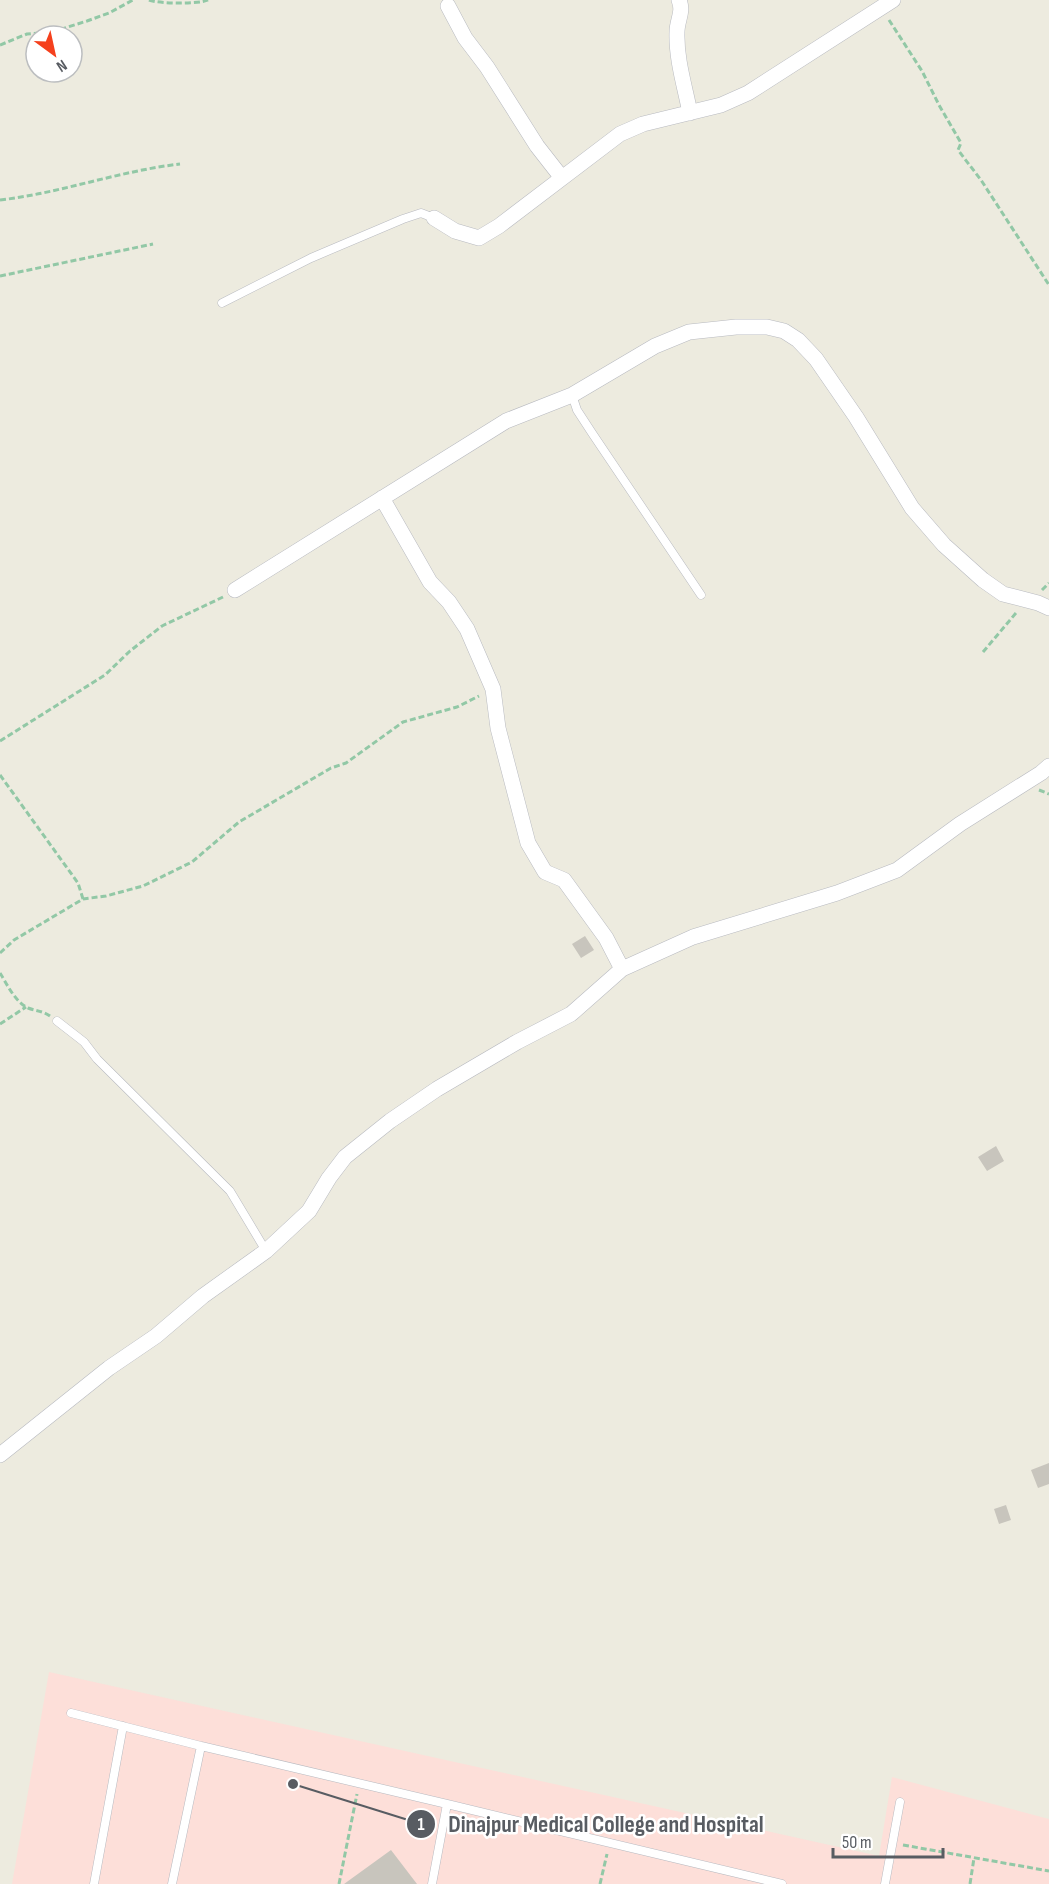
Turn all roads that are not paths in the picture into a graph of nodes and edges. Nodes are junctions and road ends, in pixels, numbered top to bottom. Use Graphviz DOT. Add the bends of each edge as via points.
graph roads {
  1 [pos="679,0"];
  2 [pos="447,3"];
  3 [pos="886,4"];
  4 [pos="690,113"];
  5 [pos="562,178"];
  6 [pos="434,218"];
  7 [pos="222,303"];
  8 [pos="572,395"];
  9 [pos="382,498"];
  10 [pos="235,590"];
  11 [pos="701,595"];
  12 [pos="1049,608"];
  13 [pos="1049,766"];
  14 [pos="622,969"];
  15 [pos="57,1021"];
  16 [pos="266,1251"];
  17 [pos="0,1455"];
  18 [pos="71,1713"];
  19 [pos="123,1726"];
  20 [pos="201,1746"];
  21 [pos="900,1802"];
  22 [pos="447,1804"];
  23 [pos="94,1884"];
  24 [pos="172,1884"];
  25 [pos="432,1884"];
  26 [pos="782,1884"];
  27 [pos="885,1884"];
  1 -- 4 [label="street" via="682,8 677,32"];
  2 -- 5 [label="street" via="465,38"];
  3 -- 4 [label="street" via="748,93"];
  4 -- 5 [label="street" via="620,134"];
  5 -- 6 [label="street" via="479,238 454,231"];
  6 -- 7 [label="lane" via="421,213 403,219 311,258"];
  8 -- 9 [label="street" via="506,421"];
  8 -- 11 [label="lane" via="592,433"];
  8 -- 12 [label="street" via="655,346 689,332 736,327 784,331 816,359 931,532 1003,594"];
  9 -- 10 [label="street"];
  9 -- 14 [label="street" via="430,582 467,629 493,689 498,728 528,843 545,872 564,880 606,938"];
  13 -- 14 [label="street" via="897,870 837,893 693,937"];
  14 -- 16 [label="street" via="571,1014 437,1089 359,1144 329,1178 309,1211"];
  15 -- 16 [label="lane" via="84,1042 230,1191"];
  16 -- 17 [label="street"];
  18 -- 19 [label="lane"];
  19 -- 20 [label="lane"];
  19 -- 23 [label="lane"];
  20 -- 22 [label="lane"];
  20 -- 24 [label="lane"];
  21 -- 27 [label="lane"];
  22 -- 25 [label="lane"];
  22 -- 26 [label="lane"];
}
